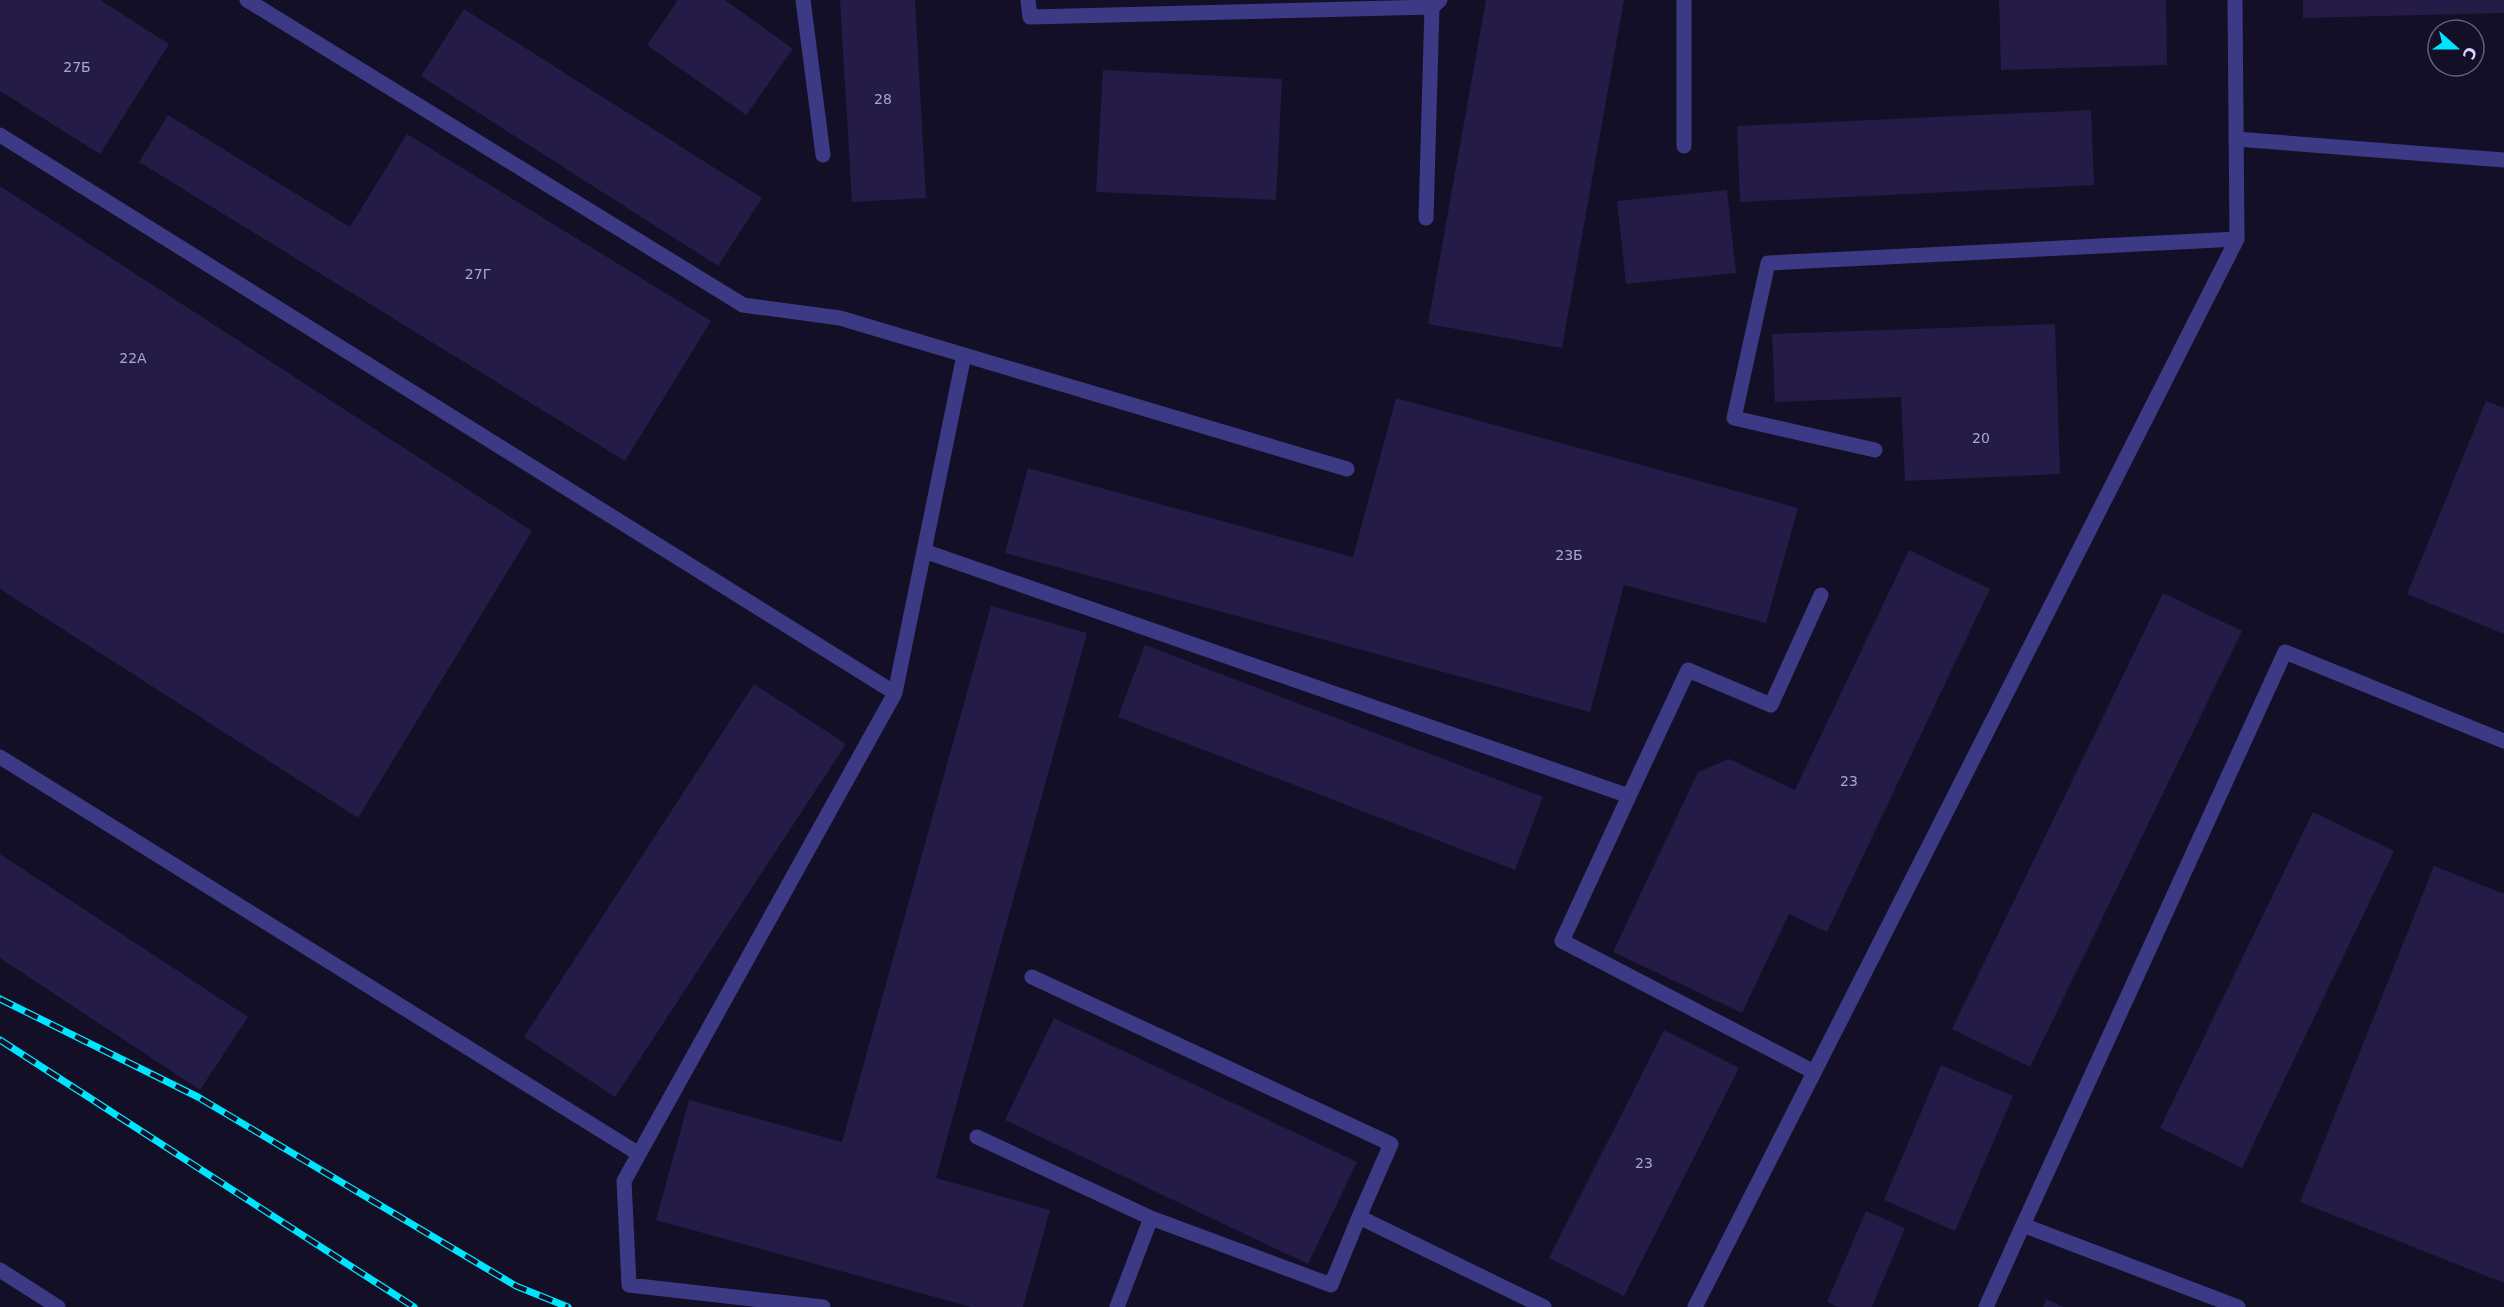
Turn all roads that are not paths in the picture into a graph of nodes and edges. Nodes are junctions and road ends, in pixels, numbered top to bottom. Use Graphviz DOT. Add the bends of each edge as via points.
graph roads {
  1 [pos="247,0"];
  2 [pos="803,0"];
  3 [pos="1028,0"];
  4 [pos="1684,0"];
  5 [pos="2235,0"];
  6 [pos="1436,4"];
  7 [pos="1236,6"];
  8 [pos="0,135"];
  9 [pos="2236,139"];
  10 [pos="1684,146"];
  11 [pos="823,155"];
  12 [pos="2504,160"];
  13 [pos="1426,218"];
  14 [pos="2237,239"];
  15 [pos="964,355"];
  16 [pos="1875,450"];
  17 [pos="1347,468"];
  18 [pos="924,551"];
  19 [pos="1821,596"];
  20 [pos="895,693"];
  21 [pos="2504,741"];
  22 [pos="0,757"];
  23 [pos="1629,796"];
  24 [pos="1032,977"];
  25 [pos="1814,1072"];
  26 [pos="977,1137"];
  27 [pos="639,1154"];
  28 [pos="1359,1217"];
  29 [pos="1151,1218"];
  30 [pos="2024,1225"];
  31 [pos="0,1269"];
  32 [pos="58,1307"];
  33 [pos="823,1307"];
  34 [pos="1117,1307"];
  35 [pos="1544,1307"];
  36 [pos="1695,1307"];
  37 [pos="1986,1307"];
  38 [pos="2238,1307"];
  1 -- 15 [label="street" via="743,305 840,318"];
  2 -- 11 [label="street"];
  3 -- 7 [label="street" via="1030,17"];
  4 -- 10 [label="street"];
  5 -- 9 [label="street"];
  6 -- 7 [label="street"];
  6 -- 13 [label="street"];
  8 -- 20 [label="street"];
  9 -- 12 [label="street"];
  9 -- 14 [label="street"];
  14 -- 16 [label="street" via="1768,263 1734,418"];
  14 -- 25 [label="street"];
  15 -- 17 [label="street"];
  15 -- 18 [label="street"];
  18 -- 20 [label="street"];
  18 -- 23 [label="street"];
  19 -- 23 [label="street" via="1771,705 1688,670"];
  20 -- 27 [label="street"];
  21 -- 30 [label="street" via="2285,652"];
  22 -- 27 [label="street"];
  23 -- 25 [label="street" via="1562,941"];
  24 -- 28 [label="street" via="1392,1144"];
  25 -- 36 [label="street"];
  26 -- 29 [label="street"];
  27 -- 33 [label="street" via="624,1181 629,1285"];
  28 -- 29 [label="street" via="1331,1285"];
  28 -- 35 [label="street"];
  29 -- 34 [label="street"];
  30 -- 37 [label="street"];
  30 -- 38 [label="street"];
  31 -- 32 [label="street"];
}
